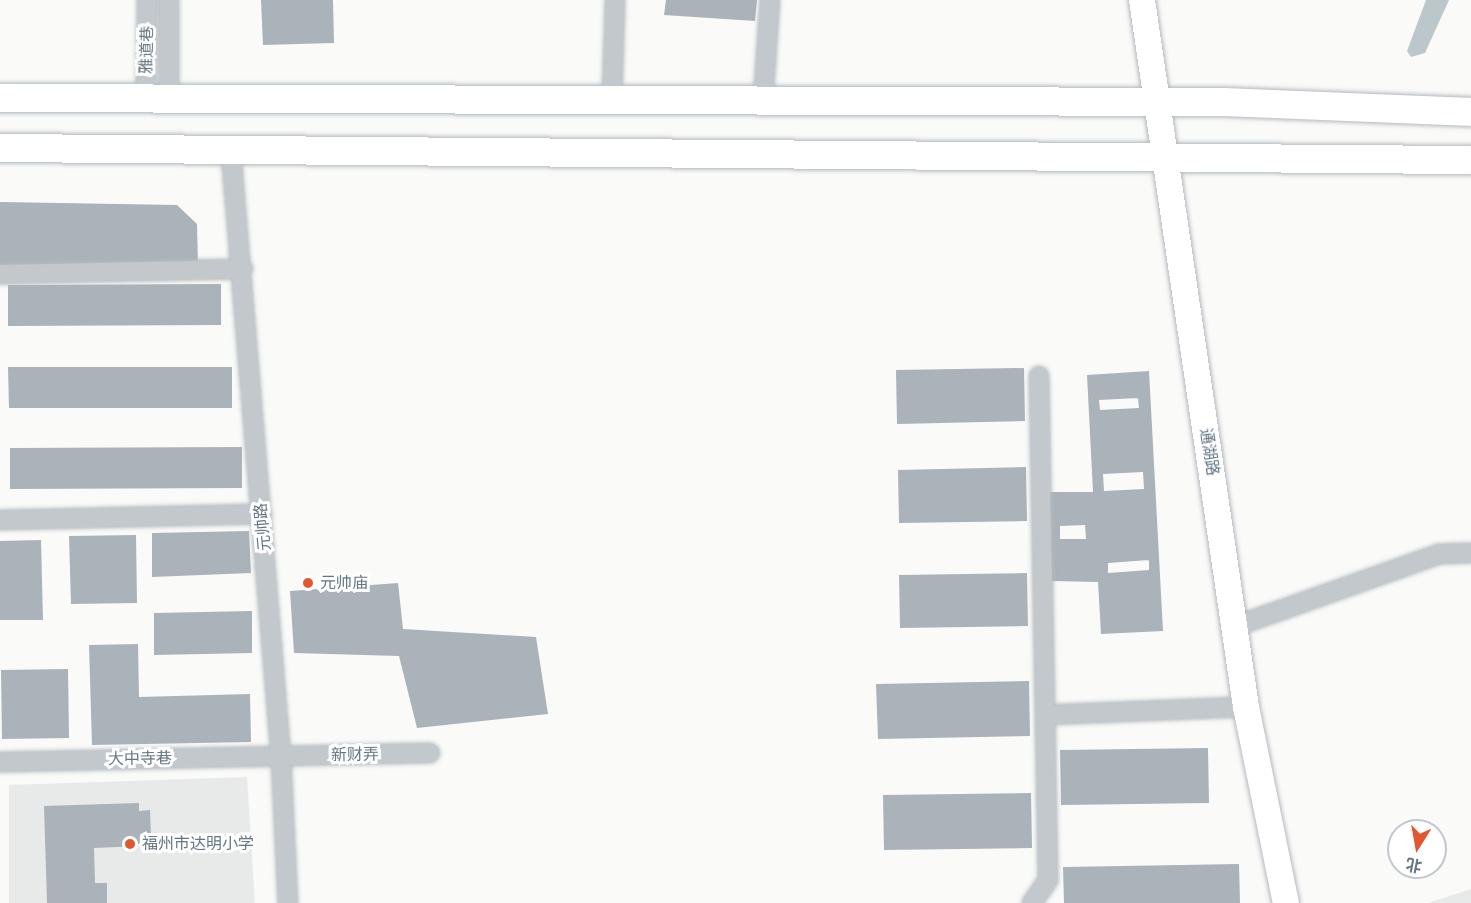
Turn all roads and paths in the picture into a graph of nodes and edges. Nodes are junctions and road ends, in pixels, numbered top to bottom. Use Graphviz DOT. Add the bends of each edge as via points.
graph roads {
  1 [pos="147,0"];
  2 [pos="169,0"];
  3 [pos="615,0"];
  4 [pos="770,0"];
  5 [pos="1142,0"];
  6 [pos="0,98"];
  7 [pos="158,98"];
  8 [pos="612,101"];
  9 [pos="1156,101"];
  10 [pos="763,102"];
  11 [pos="1471,112"];
  12 [pos="0,148"];
  13 [pos="231,152"];
  14 [pos="1165,156"];
  15 [pos="1471,160"];
  16 [pos="243,269"];
  17 [pos="0,274"];
  18 [pos="1039,376"];
  19 [pos="262,514"];
  20 [pos="0,520"];
  21 [pos="1471,553"];
  22 [pos="1236,626"];
  23 [pos="1246,707"];
  24 [pos="1046,715"];
  25 [pos="430,753"];
  26 [pos="281,757"];
  27 [pos="0,762"];
  28 [pos="288,903"];
  29 [pos="1032,903"];
  30 [pos="1286,903"];
  1 -- 7 [label="street, 雅道巷"];
  2 -- 7 [label="street, 雅道巷"];
  3 -- 8 [label="street"];
  4 -- 10 [label="street"];
  5 -- 9 [label="street, 通湖路"];
  6 -- 7 [label="main road"];
  7 -- 8 [label="main road"];
  8 -- 10 [label="main road"];
  9 -- 10 [label="main road"];
  9 -- 11 [label="main road"];
  9 -- 14 [label="street, 通湖路"];
  12 -- 13 [label="main road"];
  13 -- 14 [label="main road"];
  13 -- 16 [label="street, 元帅路"];
  14 -- 15 [label="main road"];
  14 -- 22 [label="street, 通湖路"];
  16 -- 17 [label="street"];
  16 -- 19 [label="street, 元帅路"];
  18 -- 24 [label="street"];
  19 -- 20 [label="street"];
  19 -- 26 [label="street, 元帅路"];
  21 -- 22 [label="street" via="1439,554"];
  22 -- 23 [label="street, 通湖路"];
  23 -- 24 [label="street"];
  23 -- 30 [label="street, 通湖路"];
  24 -- 29 [label="street" via="1048,880"];
  25 -- 26 [label="street, 新财弄"];
  26 -- 27 [label="street, 大中寺巷"];
  26 -- 28 [label="street, 元帅路"];
}
